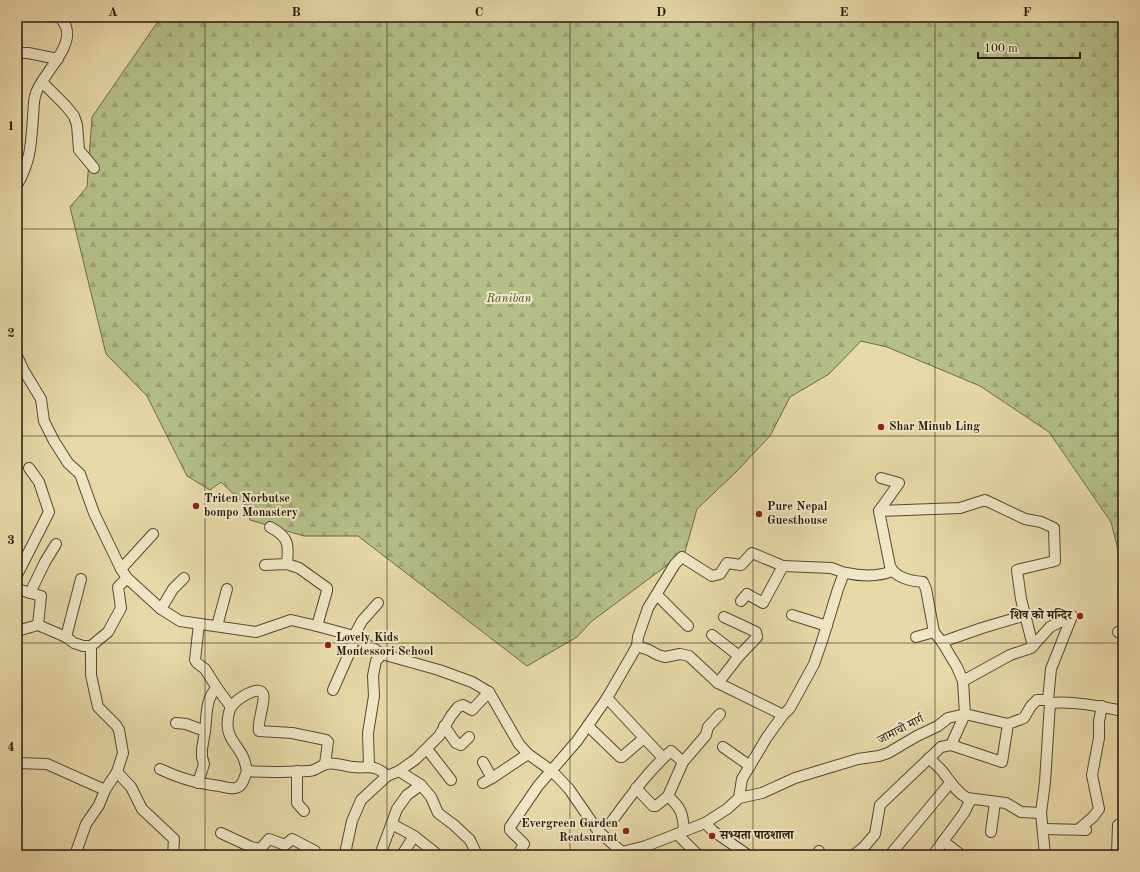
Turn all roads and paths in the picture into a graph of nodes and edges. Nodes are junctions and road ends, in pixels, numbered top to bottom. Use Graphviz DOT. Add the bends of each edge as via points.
graph roads {
  1 [pos="60,17"];
  2 [pos="17,53"];
  3 [pos="58,59"];
  4 [pos="42,82"];
  5 [pos="94,168"];
  6 [pos="17,185"];
  7 [pos="17,356"];
  8 [pos="29,468"];
  9 [pos="881,478"];
  10 [pos="879,511"];
  11 [pos="270,527"];
  12 [pos="153,534"];
  13 [pos="56,544"];
  14 [pos="287,564"];
  15 [pos="265,565"];
  16 [pos="783,566"];
  17 [pos="121,569"];
  18 [pos="892,571"];
  19 [pos="844,573"];
  20 [pos="17,575"];
  21 [pos="126,578"];
  22 [pos="184,578"];
  23 [pos="81,579"];
  24 [pos="17,589"];
  25 [pos="227,589"];
  26 [pos="30,593"];
  27 [pos="657,595"];
  28 [pos="741,601"];
  29 [pos="378,603"];
  30 [pos="162,609"];
  31 [pos="792,615"];
  32 [pos="1026,615"];
  33 [pos="724,618"];
  34 [pos="199,624"];
  35 [pos="38,625"];
  36 [pos="217,626"];
  37 [pos="316,626"];
  38 [pos="688,626"];
  39 [pos="827,626"];
  40 [pos="17,631"];
  41 [pos="934,632"];
  42 [pos="712,635"];
  43 [pos="354,636"];
  44 [pos="66,637"];
  45 [pos="916,637"];
  46 [pos="942,642"];
  47 [pos="91,646"];
  48 [pos="637,646"];
  49 [pos="1033,646"];
  50 [pos="382,654"];
  51 [pos="739,656"];
  52 [pos="963,681"];
  53 [pos="718,683"];
  54 [pos="217,688"];
  55 [pos="334,690"];
  56 [pos="489,692"];
  57 [pos="607,698"];
  58 [pos="1049,702"];
  59 [pos="1102,706"];
  60 [pos="231,707"];
  61 [pos="1123,711"];
  62 [pos="720,714"];
  63 [pos="965,714"];
  64 [pos="783,715"];
  65 [pos="176,723"];
  66 [pos="1008,724"];
  67 [pos="444,726"];
  68 [pos="588,726"];
  69 [pos="205,731"];
  70 [pos="469,737"];
  71 [pos="644,738"];
  72 [pos="951,745"];
  73 [pos="723,747"];
  74 [pos="427,749"];
  75 [pos="528,754"];
  76 [pos="663,758"];
  77 [pos="929,758"];
  78 [pos="483,762"];
  79 [pos="683,762"];
  80 [pos="17,763"];
  81 [pos="325,764"];
  82 [pos="369,766"];
  83 [pos="750,766"];
  84 [pos="160,769"];
  85 [pos="297,771"];
  86 [pos="400,771"];
  87 [pos="552,771"];
  88 [pos="117,772"];
  89 [pos="247,772"];
  90 [pos="387,776"];
  91 [pos="492,778"];
  92 [pos="451,780"];
  93 [pos="198,783"];
  94 [pos="483,783"];
  95 [pos="950,783"];
  96 [pos="421,785"];
  97 [pos="636,788"];
  98 [pos="105,790"];
  99 [pos="668,796"];
  100 [pos="739,798"];
  101 [pos="971,799"];
  102 [pos="995,802"];
  103 [pos="304,811"];
  104 [pos="1041,812"];
  105 [pos="612,822"];
  106 [pos="706,823"];
  107 [pos="392,824"];
  108 [pos="1123,825"];
  109 [pos="1044,829"];
  110 [pos="991,832"];
  111 [pos="221,833"];
  112 [pos="680,833"];
  113 [pos="414,836"];
  114 [pos="944,840"];
  115 [pos="250,851"];
  116 [pos="619,854"];
  117 [pos="75,855"];
  118 [pos="173,855"];
  119 [pos="315,855"];
  120 [pos="348,855"];
  121 [pos="380,855"];
  122 [pos="402,855"];
  123 [pos="438,855"];
  124 [pos="477,855"];
  125 [pos="518,855"];
  126 [pos="698,855"];
  127 [pos="748,855"];
  128 [pos="854,855"];
  129 [pos="890,855"];
  130 [pos="933,855"];
  131 [pos="961,855"];
  132 [pos="1046,855"];
  133 [pos="1117,855"];
  1 -- 3 [label="street" via="67,33"];
  2 -- 3 [label="street"];
  3 -- 4 [label="street"];
  4 -- 5 [label="street" via="74,116 79,150"];
  4 -- 6 [label="street" via="34,101 31,150"];
  7 -- 17 [label="street" via="41,399 44,421 54,441 68,463 80,474 94,513"];
  8 -- 20 [label="street" via="38,482 49,512"];
  9 -- 10 [label="street" via="899,482"];
  10 -- 18 [label="street"];
  10 -- 32 [label="street" via="960,508 985,500 1025,519 1042,522 1054,528 1055,561 1017,570"];
  11 -- 14 [label="street" via="281,533 285,539 288,550"];
  12 -- 17 [label="street"];
  13 -- 26 [label="street"];
  14 -- 15 [label="street"];
  14 -- 37 [label="street" via="303,570 327,588"];
  16 -- 19 [label="street" via="831,568"];
  16 -- 27 [label="street" via="752,553 741,565 727,564 720,574 712,576 682,557 675,564"];
  16 -- 28 [label="street" via="763,604 747,594"];
  17 -- 21 [label="street"];
  18 -- 19 [label="street" via="882,575"];
  18 -- 41 [label="street" via="910,581 923,582"];
  19 -- 39 [label="street"];
  21 -- 30 [label="street"];
  21 -- 47 [label="street" via="118,587 121,608 108,632"];
  22 -- 30 [label="street" via="173,589"];
  23 -- 44 [label="street"];
  24 -- 26 [label="street"];
  25 -- 36 [label="street"];
  26 -- 35 [label="street" via="42,596"];
  27 -- 38 [label="street"];
  27 -- 48 [label="street" via="648,608"];
  29 -- 43 [label="street" via="362,621"];
  30 -- 34 [label="street" via="180,621"];
  31 -- 39 [label="street"];
  32 -- 46 [label="street"];
  32 -- 49 [label="street"];
  33 -- 51 [label="street" via="756,632 757,638"];
  34 -- 36 [label="street"];
  34 -- 54 [label="street" via="195,660 205,669"];
  35 -- 40 [label="street"];
  35 -- 44 [label="street"];
  36 -- 37 [label="street" via="256,632 291,620"];
  37 -- 43 [label="street"];
  39 -- 64 [label="street" via="814,664 790,708"];
  41 -- 45 [label="street"];
  41 -- 46 [label="street"];
  42 -- 51 [label="street"];
  43 -- 50 [label="street"];
  43 -- 55 [label="street"];
  44 -- 47 [label="street" via="74,643"];
  46 -- 52 [label="street"];
  47 -- 88 [label="street" via="91,675 98,707 120,734 123,752"];
  48 -- 53 [label="street" via="658,656 689,656"];
  48 -- 57 [label="street"];
  49 -- 52 [label="street" via="1010,655"];
  49 -- 58 [label="street" via="1050,627 1072,616 1051,669"];
  50 -- 56 [label="street" via="472,682"];
  50 -- 82 [label="street" via="376,661 373,676 374,696 368,734"];
  51 -- 53 [label="street"];
  52 -- 63 [label="street"];
  53 -- 64 [label="street"];
  54 -- 60 [label="street"];
  54 -- 69 [label="street" via="209,702"];
  56 -- 67 [label="street" via="472,710 462,705 458,707"];
  56 -- 75 [label="street" via="519,744"];
  57 -- 68 [label="street"];
  57 -- 71 [label="street"];
  58 -- 59 [label="street"];
  58 -- 66 [label="street" via="1037,700 1024,718"];
  58 -- 104 [label="street"];
  59 -- 61 [label="street"];
  59 -- 109 [label="street" via="1092,775 1098,809 1084,830"];
  60 -- 81 [label="street" via="242,696 253,691 261,691 264,697 259,731 292,733 326,740 328,742"];
  60 -- 89 [label="street" via="228,732 243,757"];
  62 -- 79 [label="street"];
  63 -- 66 [label="street, जामाचो मार्ग"];
  63 -- 72 [label="street"];
  63 -- 100 [label="street, जामाचो मार्ग" via="948,718 888,753 795,778 762,793"];
  64 -- 83 [label="street"];
  65 -- 69 [label="street"];
  66 -- 72 [label="street" via="1002,762"];
  67 -- 70 [label="street" via="460,745"];
  67 -- 74 [label="street"];
  68 -- 71 [label="street" via="620,757"];
  68 -- 87 [label="street"];
  69 -- 93 [label="street" via="202,749 204,764"];
  71 -- 76 [label="street"];
  72 -- 77 [label="street" via="941,748"];
  73 -- 83 [label="street"];
  74 -- 86 [label="street"];
  74 -- 92 [label="street"];
  75 -- 87 [label="street"];
  75 -- 91 [label="street"];
  76 -- 79 [label="street" via="672,751"];
  76 -- 97 [label="street"];
  77 -- 95 [label="street"];
  77 -- 128 [label="street" via="880,805 875,834 864,848"];
  78 -- 91 [label="street"];
  79 -- 99 [label="street"];
  80 -- 98 [label="street" via="47,764"];
  81 -- 82 [label="street"];
  81 -- 85 [label="street" via="311,771"];
  82 -- 90 [label="street" via="381,770"];
  83 -- 100 [label="street" via="742,779"];
  84 -- 93 [label="street"];
  85 -- 89 [label="street"];
  85 -- 103 [label="street" via="298,803"];
  86 -- 90 [label="street"];
  86 -- 96 [label="street"];
  87 -- 116 [label="street"];
  87 -- 125 [label="street" via="538,786 510,828 524,844"];
  88 -- 98 [label="street"];
  88 -- 118 [label="street" via="131,787 142,809 174,838"];
  89 -- 93 [label="street" via="242,785 238,788"];
  90 -- 120 [label="street" via="361,800 352,821 346,849"];
  91 -- 94 [label="street"];
  95 -- 101 [label="street" via="962,795"];
  95 -- 129 [label="street"];
  96 -- 107 [label="street" via="407,795 397,809"];
  96 -- 124 [label="street" via="438,813 470,840"];
  97 -- 99 [label="street" via="653,806"];
  97 -- 105 [label="street"];
  98 -- 117 [label="street" via="99,805 86,824"];
  99 -- 112 [label="street" via="681,810 684,820"];
  100 -- 106 [label="street, जामाचो मार्ग"];
  101 -- 102 [label="street"];
  101 -- 114 [label="street"];
  102 -- 104 [label="street" via="1008,804 1021,812"];
  102 -- 110 [label="street"];
  104 -- 109 [label="street"];
  106 -- 112 [label="street, जामाचो मार्ग"];
  106 -- 127 [label="street" via="713,831"];
  107 -- 113 [label="street"];
  107 -- 121 [label="street"];
  108 -- 133 [label="street" via="1118,825"];
  109 -- 132 [label="street"];
  111 -- 115 [label="street"];
  112 -- 116 [label="street, जामाचो मार्ग"];
  112 -- 126 [label="street"];
  113 -- 122 [label="street"];
  113 -- 123 [label="street"];
  114 -- 130 [label="street"];
  114 -- 131 [label="street"];
  115 -- 119 [label="street" via="261,849 270,839 285,845 292,839 315,851"];
}
